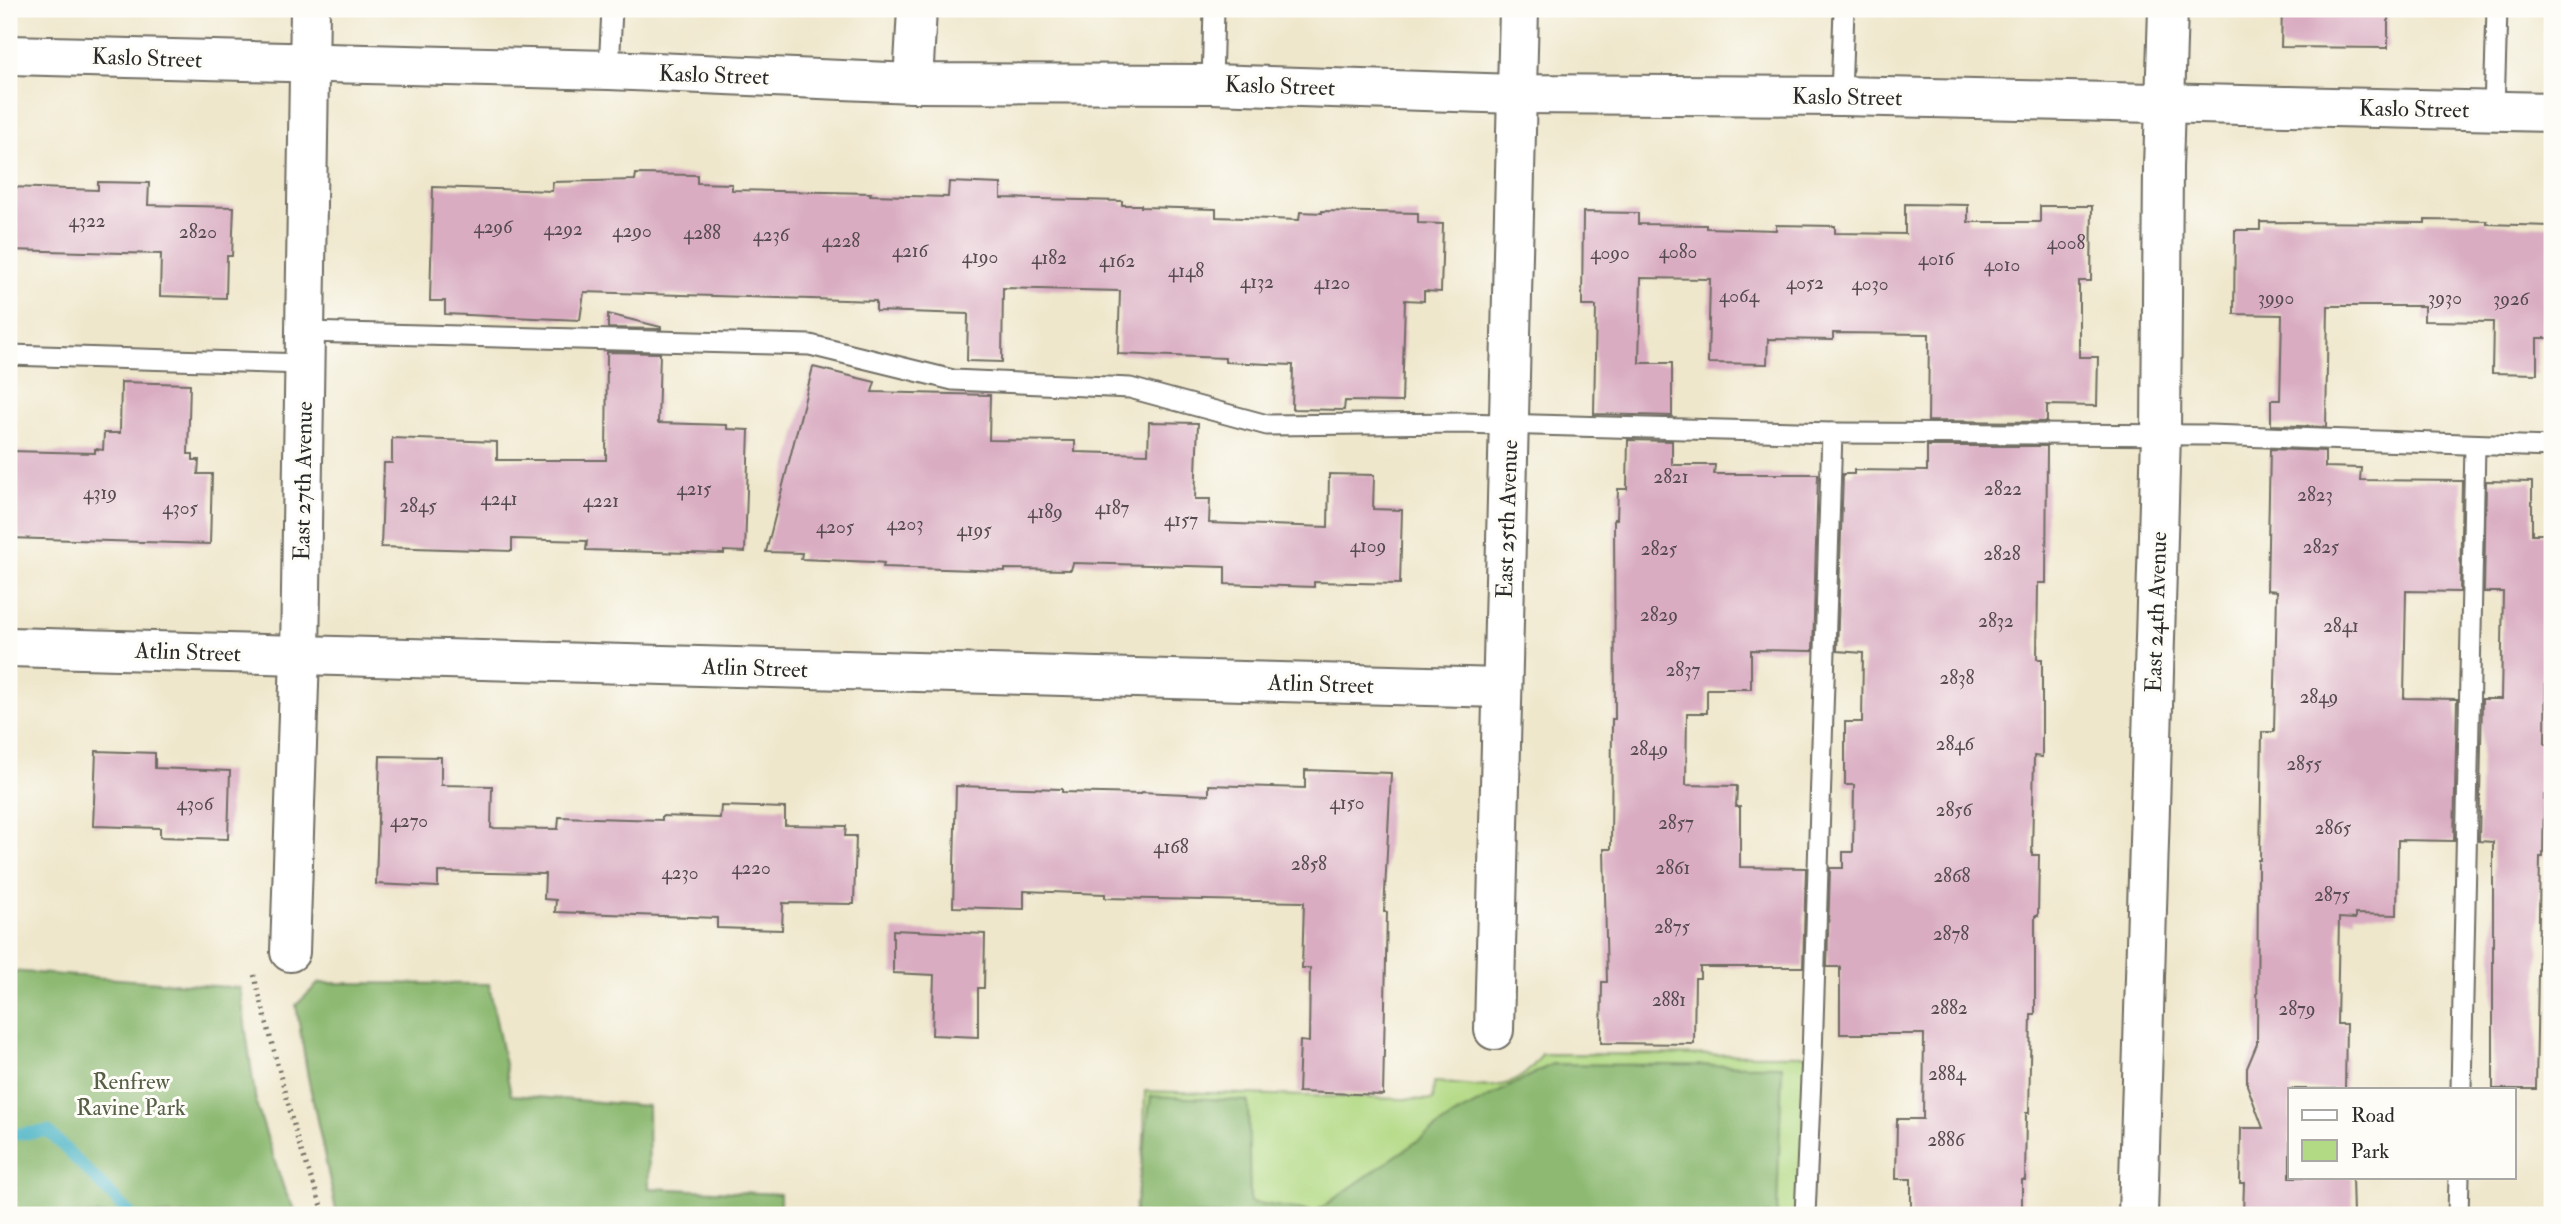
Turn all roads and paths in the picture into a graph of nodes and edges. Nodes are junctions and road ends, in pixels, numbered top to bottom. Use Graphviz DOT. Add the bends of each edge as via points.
graph roads {
  1 [pos="310,9"];
  2 [pos="612,9"];
  3 [pos="917,9"];
  4 [pos="1214,9"];
  5 [pos="1519,9"];
  6 [pos="1844,9"];
  7 [pos="2168,9"];
  8 [pos="2497,9"];
  9 [pos="9,55"];
  10 [pos="309,62"];
  11 [pos="610,70"];
  12 [pos="913,83"];
  13 [pos="1212,84"];
  14 [pos="1516,94"];
  15 [pos="1841,96"];
  16 [pos="2164,104"];
  17 [pos="2494,110"];
  18 [pos="2552,112"];
  19 [pos="305,348"];
  20 [pos="9,355"];
  21 [pos="1510,425"];
  22 [pos="1832,433"];
  23 [pos="2161,434"];
  24 [pos="2475,446"];
  25 [pos="2552,447"];
  26 [pos="9,647"];
  27 [pos="300,655"];
  28 [pos="1501,688"];
  29 [pos="290,952"];
  30 [pos="253,970"];
  31 [pos="1494,1030"];
  32 [pos="2461,1088"];
  33 [pos="2459,1178"];
  34 [pos="325,1215"];
  35 [pos="1805,1215"];
  36 [pos="2138,1215"];
  37 [pos="2458,1215"];
  1 -- 10 [label="street, East 27th Avenue"];
  2 -- 11 [label="lane"];
  3 -- 12 [label="street"];
  4 -- 13 [label="lane"];
  5 -- 14 [label="street, East 25th Avenue"];
  6 -- 15 [label="lane"];
  7 -- 16 [label="street, East 24th Avenue"];
  8 -- 17 [label="lane"];
  9 -- 10 [label="street, Kaslo Street"];
  10 -- 11 [label="street, Kaslo Street"];
  10 -- 19 [label="street, East 27th Avenue"];
  11 -- 12 [label="street, Kaslo Street"];
  12 -- 13 [label="street, Kaslo Street"];
  13 -- 14 [label="street, Kaslo Street"];
  14 -- 15 [label="street, Kaslo Street"];
  14 -- 21 [label="street, East 25th Avenue"];
  15 -- 16 [label="street, Kaslo Street"];
  16 -- 17 [label="street, Kaslo Street"];
  16 -- 23 [label="street, East 24th Avenue"];
  17 -- 18 [label="street, Kaslo Street"];
  19 -- 20 [label="lane"];
  19 -- 21 [label="lane" via="810,345 953,380 1130,388 1267,425"];
  19 -- 27 [label="street, East 27th Avenue"];
  21 -- 22 [label="lane"];
  21 -- 28 [label="street, East 25th Avenue"];
  22 -- 23 [label="lane"];
  22 -- 35 [label="lane"];
  23 -- 24 [label="lane"];
  23 -- 36 [label="street, East 24th Avenue"];
  24 -- 25 [label="lane"];
  24 -- 32 [label="lane"];
  26 -- 27 [label="street, Atlin Street"];
  27 -- 28 [label="street, Atlin Street"];
  27 -- 29 [label="street, East 27th Avenue"];
  28 -- 31 [label="street, East 25th Avenue"];
  30 -- 34 [label="path" via="298,1142"];
  33 -- 37 [label="lane"];
}
